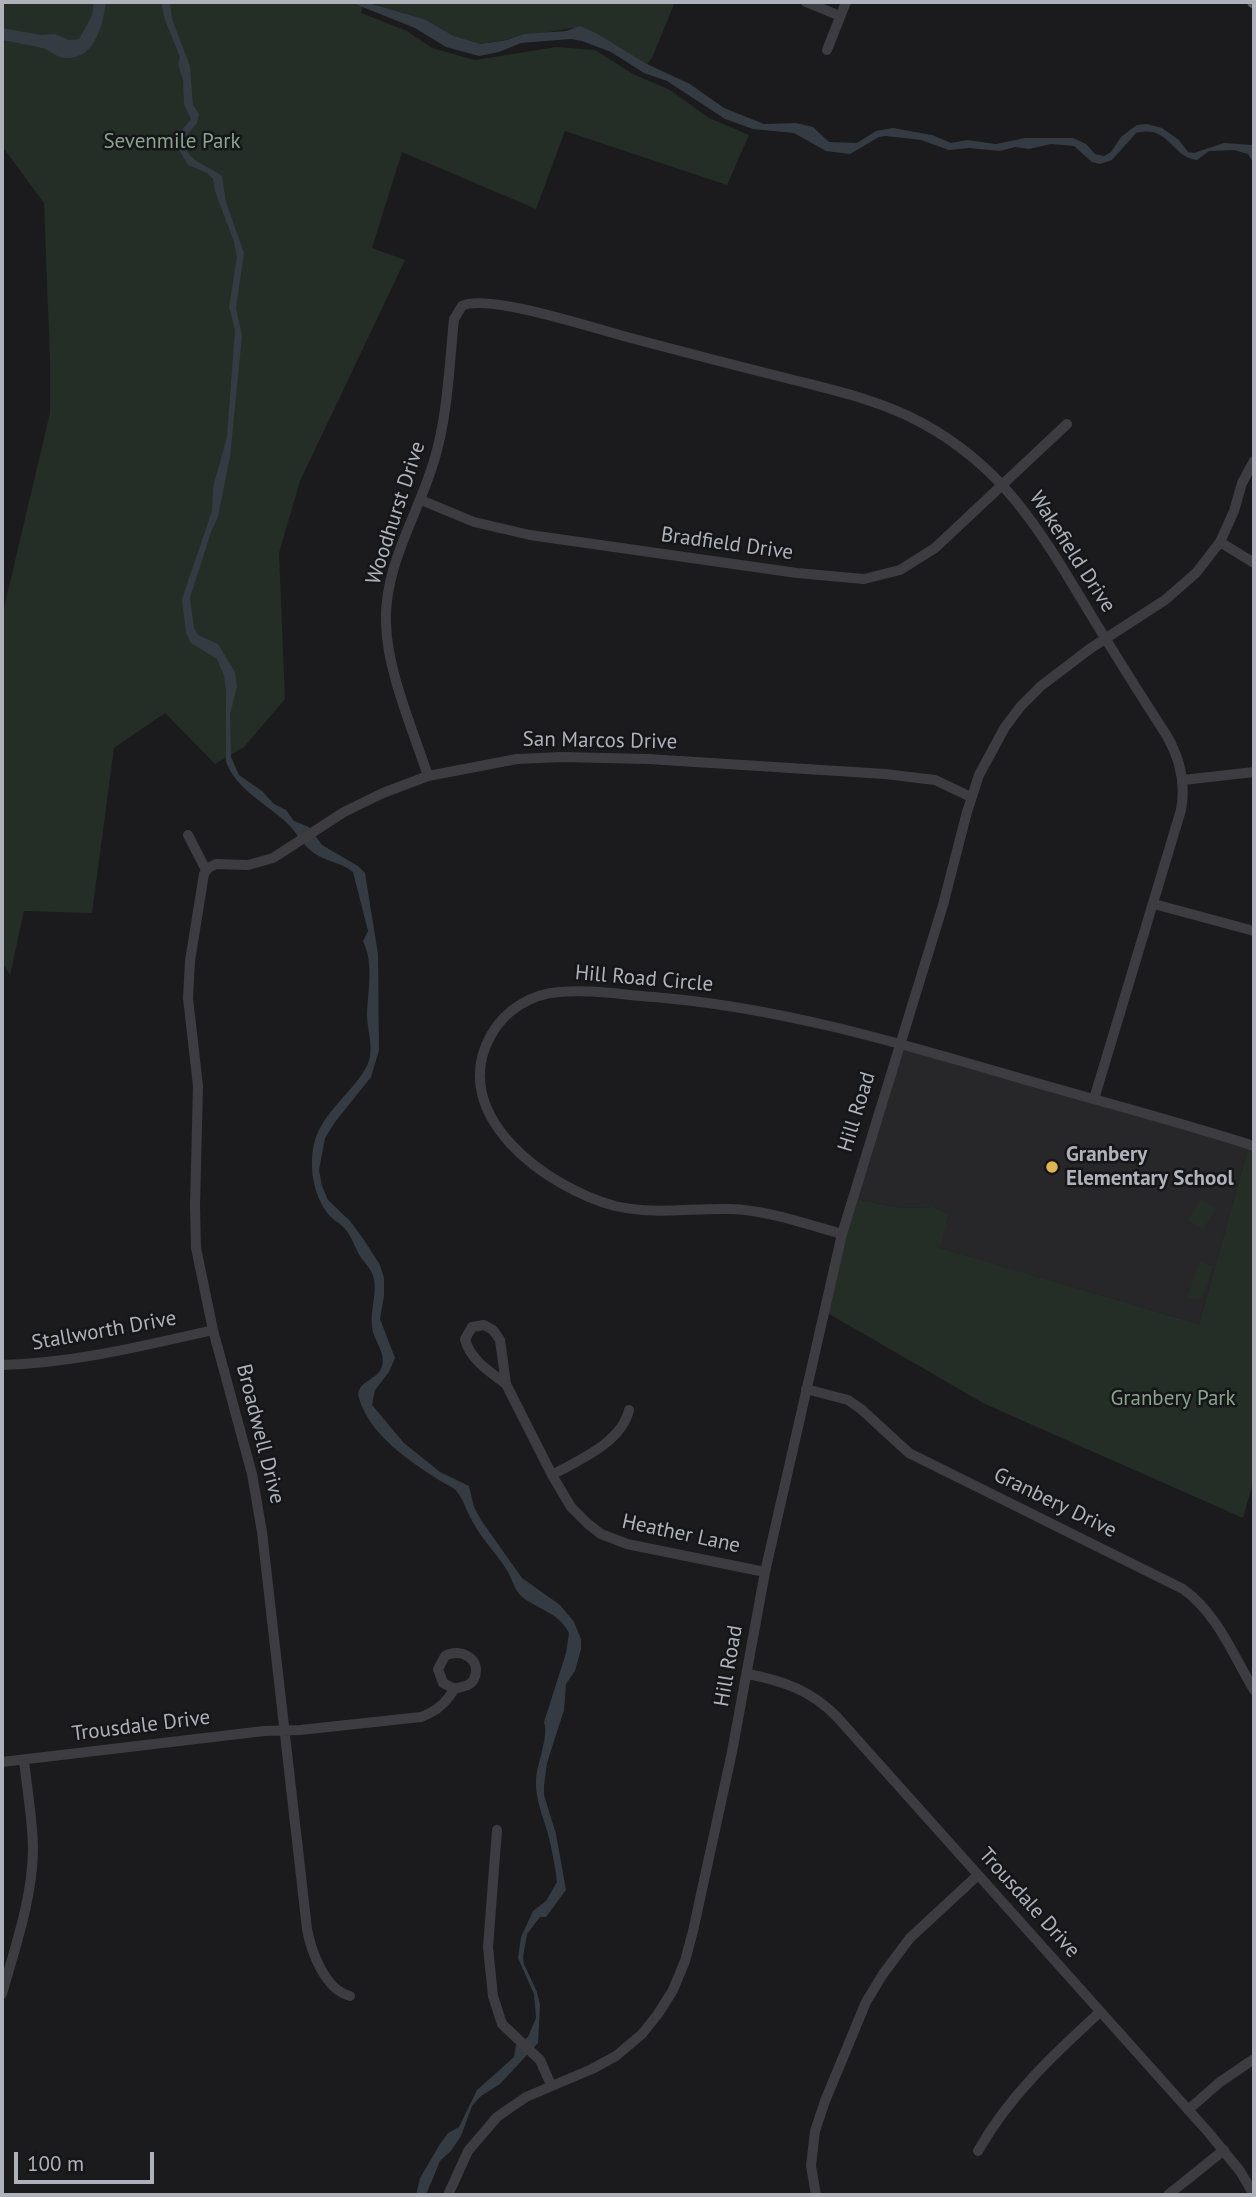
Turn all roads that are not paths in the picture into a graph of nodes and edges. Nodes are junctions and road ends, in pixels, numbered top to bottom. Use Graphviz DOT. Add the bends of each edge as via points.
graph roads {
  1 [pos="806,2"];
  2 [pos="846,2"];
  3 [pos="840,16"];
  4 [pos="827,50"];
  5 [pos="466,304"];
  6 [pos="1067,424"];
  7 [pos="1254,461"];
  8 [pos="1002,484"];
  9 [pos="421,500"];
  10 [pos="1220,542"];
  11 [pos="1254,562"];
  12 [pos="1105,639"];
  13 [pos="1254,772"];
  14 [pos="428,776"];
  15 [pos="1183,780"];
  16 [pos="971,797"];
  17 [pos="188,835"];
  18 [pos="207,869"];
  19 [pos="1154,904"];
  20 [pos="1254,931"];
  21 [pos="899,1042"];
  22 [pos="1094,1099"];
  23 [pos="1254,1146"];
  24 [pos="842,1234"];
  25 [pos="213,1329"];
  26 [pos="2,1365"];
  27 [pos="506,1384"];
  28 [pos="806,1389"];
  29 [pos="629,1409"];
  30 [pos="552,1475"];
  31 [pos="765,1572"];
  32 [pos="748,1674"];
  33 [pos="455,1689"];
  34 [pos="1254,1690"];
  35 [pos="285,1731"];
  36 [pos="24,1760"];
  37 [pos="2,1762"];
  38 [pos="497,1830"];
  39 [pos="978,1875"];
  40 [pos="2,1994"];
  41 [pos="350,1996"];
  42 [pos="1100,2012"];
  43 [pos="1254,2059"];
  44 [pos="551,2085"];
  45 [pos="1188,2110"];
  46 [pos="1224,2150"];
  47 [pos="978,2151"];
  48 [pos="1254,2194"];
  49 [pos="448,2195"];
  50 [pos="816,2195"];
  51 [pos="1168,2195"];
  1 -- 3 [label="street"];
  2 -- 3 [label="street"];
  3 -- 4 [label="street"];
  5 -- 8 [label="street, Wakefield Drive" via="488,303 540,314 878,404 937,432"];
  5 -- 9 [label="street, Woodhurst Drive" via="454,319 443,432"];
  6 -- 8 [label="street, Bradfield Drive"];
  7 -- 10 [label="street, Hill Road"];
  8 -- 9 [label="street, Bradfield Drive" via="925,556 900,570 856,579 512,532"];
  8 -- 12 [label="street, Wakefield Drive" via="1041,532"];
  9 -- 14 [label="street, Woodhurst Drive" via="394,570 386,625 392,665"];
  10 -- 11 [label="street"];
  10 -- 12 [label="street, Hill Road" via="1174,594"];
  12 -- 15 [label="street, Wakefield Drive" via="1171,744"];
  12 -- 16 [label="street, Hill Road" via="1021,706 992,748"];
  13 -- 15 [label="street"];
  14 -- 16 [label="street, San Marcos Drive" via="525,758 648,759 912,776 938,781"];
  14 -- 18 [label="street, San Marcos Drive" via="364,802 278,855 261,862 216,864"];
  15 -- 19 [label="street, Wakefield Drive" via="1181,810"];
  16 -- 21 [label="street, Hill Road" via="943,905"];
  17 -- 18 [label="street"];
  18 -- 25 [label="street, Broadwell Drive" via="201,883 188,998 198,1086 196,1248"];
  19 -- 20 [label="street"];
  19 -- 22 [label="street, Wakefield Drive"];
  21 -- 22 [label="street"];
  21 -- 24 [label="street, Hill Road"];
  21 -- 24 [label="street, Hill Road Circle" via="726,1005 567,991 522,1003 499,1023 486,1046 481,1083 491,1119 524,1156 561,1183 597,1200 632,1209 743,1210"];
  22 -- 23 [label="street"];
  24 -- 28 [label="street, Hill Road"];
  25 -- 26 [label="street, Stallworth Drive" via="106,1354"];
  25 -- 35 [label="street, Broadwell Drive" via="259,1511"];
  27 -- 27 [label="street, Heather Lane" via="497,1334 484,1325 472,1327 465,1339 471,1353"];
  27 -- 30 [label="street, Heather Lane"];
  28 -- 31 [label="street, Hill Road"];
  28 -- 34 [label="street, Granbery Drive" via="852,1402 909,1454 1184,1589 1213,1619"];
  29 -- 30 [label="street" via="615,1434"];
  30 -- 31 [label="street, Heather Lane" via="575,1512 606,1537"];
  31 -- 32 [label="street, Hill Road"];
  32 -- 39 [label="street, Trousdale Drive" via="794,1685 823,1704"];
  32 -- 44 [label="street, Hill Road" via="693,1931 673,1990 626,2048 600,2065"];
  33 -- 35 [label="street, Trousdale Drive" via="439,1708 421,1717"];
  35 -- 36 [label="street, Trousdale Drive"];
  35 -- 41 [label="street, Broadwell Drive" via="309,1941 331,1982"];
  36 -- 37 [label="street, Trousdale Drive"];
  36 -- 40 [label="street" via="32,1868"];
  38 -- 44 [label="street" via="490,1978 505,2028 544,2065"];
  39 -- 42 [label="street, Trousdale Drive"];
  39 -- 50 [label="street" via="910,1938 866,2002 815,2131 811,2166"];
  42 -- 45 [label="street, Trousdale Drive"];
  42 -- 47 [label="street" via="1029,2079"];
  43 -- 45 [label="street"];
  44 -- 49 [label="street, Hill Road" via="518,2101 491,2123 468,2151"];
  45 -- 46 [label="street, Trousdale Drive"];
  46 -- 48 [label="street, Trousdale Drive"];
  46 -- 51 [label="street"];
}
